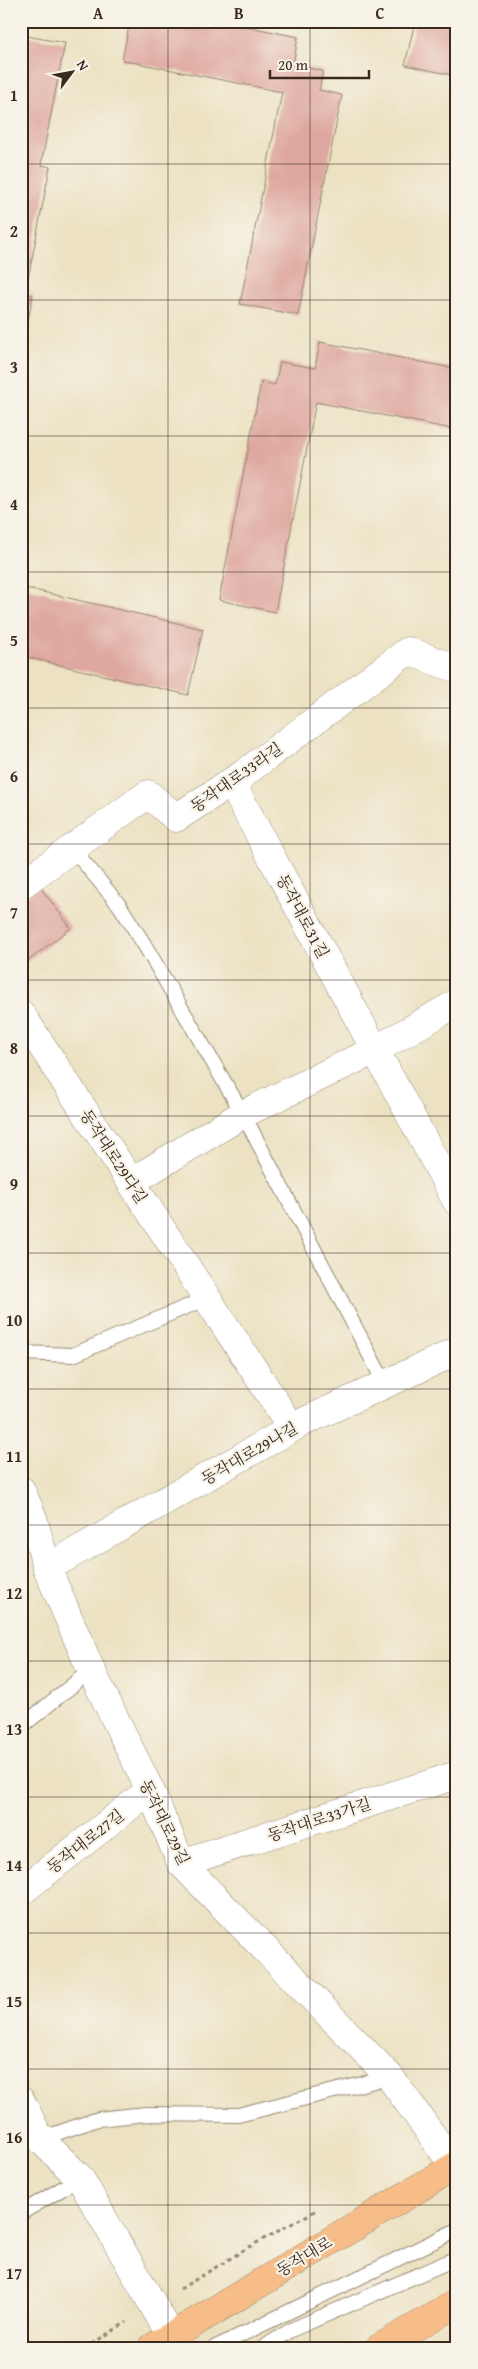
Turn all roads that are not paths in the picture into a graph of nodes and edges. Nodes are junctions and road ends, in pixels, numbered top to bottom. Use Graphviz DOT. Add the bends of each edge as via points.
graph roads {
  1 [pos="457,669"];
  2 [pos="232,782"];
  3 [pos="72,848"];
  4 [pos="21,885"];
  5 [pos="457,1003"];
  6 [pos="21,1014"];
  7 [pos="375,1050"];
  8 [pos="243,1114"];
  9 [pos="131,1182"];
  10 [pos="457,1202"];
  11 [pos="207,1298"];
  12 [pos="457,1351"];
  13 [pos="21,1353"];
  14 [pos="386,1384"];
  15 [pos="292,1428"];
  16 [pos="21,1490"];
  17 [pos="47,1568"];
  18 [pos="91,1670"];
  19 [pos="21,1727"];
  20 [pos="457,1775"];
  21 [pos="150,1790"];
  22 [pos="181,1863"];
  23 [pos="21,1892"];
  24 [pos="390,2077"];
  25 [pos="21,2101"];
  26 [pos="40,2139"];
  27 [pos="456,2165"];
  28 [pos="80,2178"];
  29 [pos="21,2212"];
  30 [pos="457,2230"];
  31 [pos="457,2258"];
  32 [pos="457,2303"];
  33 [pos="162,2342"];
  34 [pos="214,2348"];
  35 [pos="263,2348"];
  36 [pos="379,2348"];
  1 -- 2 [label="street, 동작대로33라길" via="408,651"];
  2 -- 3 [label="street, 동작대로33라길" via="176,818 148,794"];
  2 -- 7 [label="street, 동작대로31길"];
  3 -- 4 [label="street, 동작대로33라길"];
  3 -- 8 [label="lane" via="120,906"];
  5 -- 7 [label="street"];
  6 -- 9 [label="street, 동작대로29다길"];
  7 -- 8 [label="street"];
  7 -- 10 [label="street, 동작대로31길"];
  8 -- 9 [label="street"];
  8 -- 14 [label="lane"];
  9 -- 11 [label="street, 동작대로29다길"];
  11 -- 13 [label="lane" via="73,1355"];
  11 -- 15 [label="street, 동작대로29다길"];
  12 -- 14 [label="street, 동작대로29나길"];
  14 -- 15 [label="street, 동작대로29나길"];
  15 -- 17 [label="street, 동작대로29나길"];
  16 -- 17 [label="street, 동작대로29길" via="33,1518"];
  17 -- 18 [label="street, 동작대로29길"];
  18 -- 19 [label="lane"];
  18 -- 21 [label="street, 동작대로29길"];
  20 -- 22 [label="street, 동작대로33가길"];
  21 -- 22 [label="street, 동작대로29길"];
  21 -- 23 [label="street, 동작대로27길"];
  22 -- 24 [label="street, 동작대로29길"];
  24 -- 26 [label="lane" via="238,2115 146,2114 98,2119"];
  24 -- 27 [label="street, 동작대로29길"];
  25 -- 26 [label="street"];
  26 -- 28 [label="street"];
  27 -- 33 [label="main road, 동작대로"];
  28 -- 29 [label="lane"];
  28 -- 33 [label="street"];
  30 -- 34 [label="lane"];
  31 -- 35 [label="lane" via="291,2330"];
  32 -- 36 [label="main road"];
}
